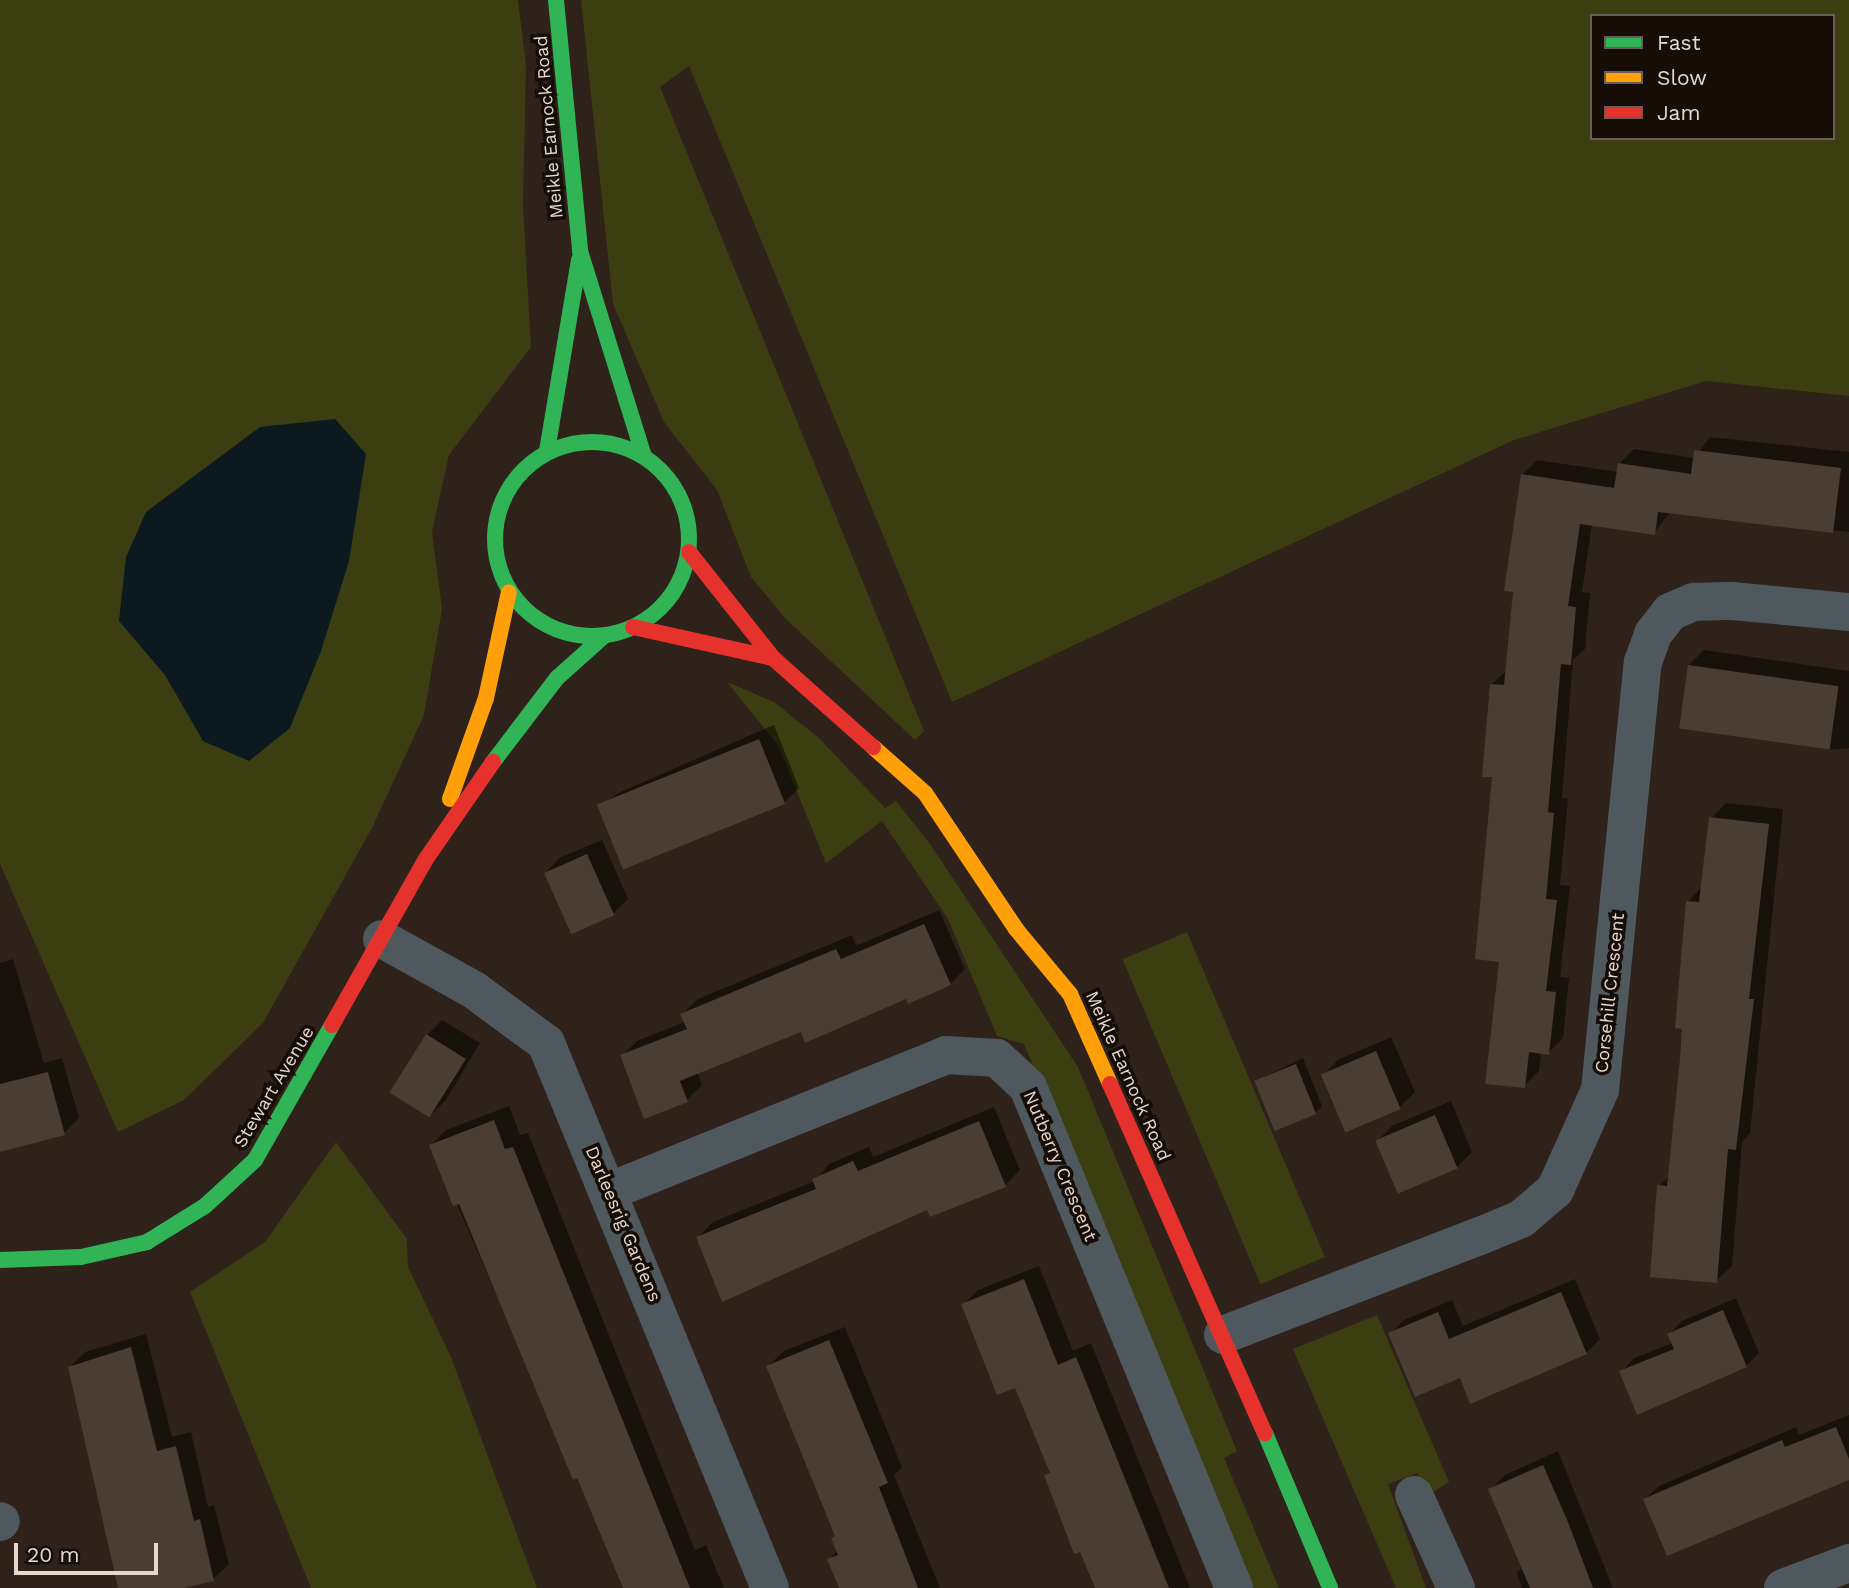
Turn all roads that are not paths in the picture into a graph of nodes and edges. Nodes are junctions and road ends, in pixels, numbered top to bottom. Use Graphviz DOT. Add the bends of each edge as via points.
graph roads {
  1 [pos="556,0"];
  2 [pos="580,251"];
  3 [pos="547,451"];
  4 [pos="644,456"];
  5 [pos="689,552"];
  6 [pos="509,592"];
  7 [pos="1849,612"];
  8 [pos="634,627"];
  9 [pos="604,636"];
  10 [pos="773,658"];
  11 [pos="426,859"];
  12 [pos="382,939"];
  13 [pos="610,1191"];
  14 [pos="0,1260"];
  15 [pos="1223,1335"];
  16 [pos="1414,1495"];
  17 [pos="1849,1563"];
  18 [pos="770,1588"];
  19 [pos="1234,1588"];
  20 [pos="1330,1588"];
  21 [pos="1456,1588"];
  22 [pos="1783,1588"];
  1 -- 2 [label="street, Meikle Earnock Road"];
  2 -- 3 [label="street, Meikle Earnock Road"];
  2 -- 4 [label="street, Meikle Earnock Road"];
  3 -- 4 [label="street" via="579,442 613,443"];
  3 -- 6 [label="street" via="525,467 508,488 498,513 494,540"];
  4 -- 5 [label="street" via="677,492 687,515"];
  5 -- 8 [label="street" via="680,583 660,609"];
  5 -- 10 [label="street, Meikle Earnock Road"];
  6 -- 9 [label="street" via="537,620 573,635"];
  6 -- 11 [label="street, Stewart Avenue" via="486,698"];
  7 -- 15 [label="street, Corsehill Crescent" via="1693,602 1670,612 1653,634 1643,662 1600,1090 1555,1190 1521,1219 1480,1237"];
  8 -- 9 [label="street"];
  8 -- 10 [label="street, Meikle Earnock Road"];
  9 -- 11 [label="street, Stewart Avenue" via="557,678"];
  10 -- 15 [label="street, Meikle Earnock Road" via="925,793 1016,929 1070,994"];
  11 -- 12 [label="street, Stewart Avenue"];
  12 -- 13 [label="street, Darleesrig Gardens" via="474,990 546,1043"];
  12 -- 14 [label="street, Stewart Avenue" via="254,1160 205,1206 147,1242 81,1257"];
  13 -- 18 [label="street, Darleesrig Gardens"];
  13 -- 19 [label="street, Nutberry Crescent" via="946,1055 997,1058 1028,1087"];
  15 -- 20 [label="street, Meikle Earnock Road"];
  16 -- 21 [label="street"];
  17 -- 22 [label="street"];
}
